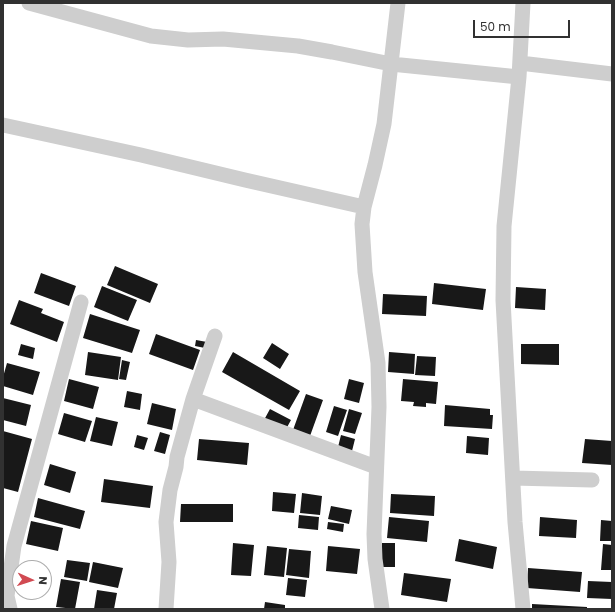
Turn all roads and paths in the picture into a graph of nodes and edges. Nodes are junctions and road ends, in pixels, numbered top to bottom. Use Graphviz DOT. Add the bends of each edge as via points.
graph roads {
  1 [pos="29,3"];
  2 [pos="398,3"];
  3 [pos="523,3"];
  4 [pos="391,64"];
  5 [pos="520,70"];
  6 [pos="612,74"];
  7 [pos="3,125"];
  8 [pos="364,207"];
  9 [pos="81,302"];
  10 [pos="215,336"];
  11 [pos="193,399"];
  12 [pos="376,467"];
  13 [pos="513,478"];
  14 [pos="592,480"];
  15 [pos="10,609"];
  16 [pos="166,609"];
  17 [pos="382,609"];
  18 [pos="523,609"];
  1 -- 4 [label="street" via="151,36 298,46"];
  2 -- 4 [label="street"];
  3 -- 5 [label="street"];
  4 -- 5 [label="street"];
  4 -- 8 [label="street" via="384,124"];
  5 -- 6 [label="street"];
  5 -- 13 [label="street" via="504,226 503,300"];
  7 -- 8 [label="street" via="141,154"];
  8 -- 12 [label="street" via="363,249 378,363"];
  9 -- 15 [label="street" via="14,546 7,592"];
  10 -- 11 [label="street"];
  11 -- 12 [label="street"];
  11 -- 16 [label="street" via="170,490 166,522 169,562"];
  12 -- 17 [label="street" via="375,546"];
  13 -- 14 [label="street"];
  13 -- 18 [label="street"];
}
